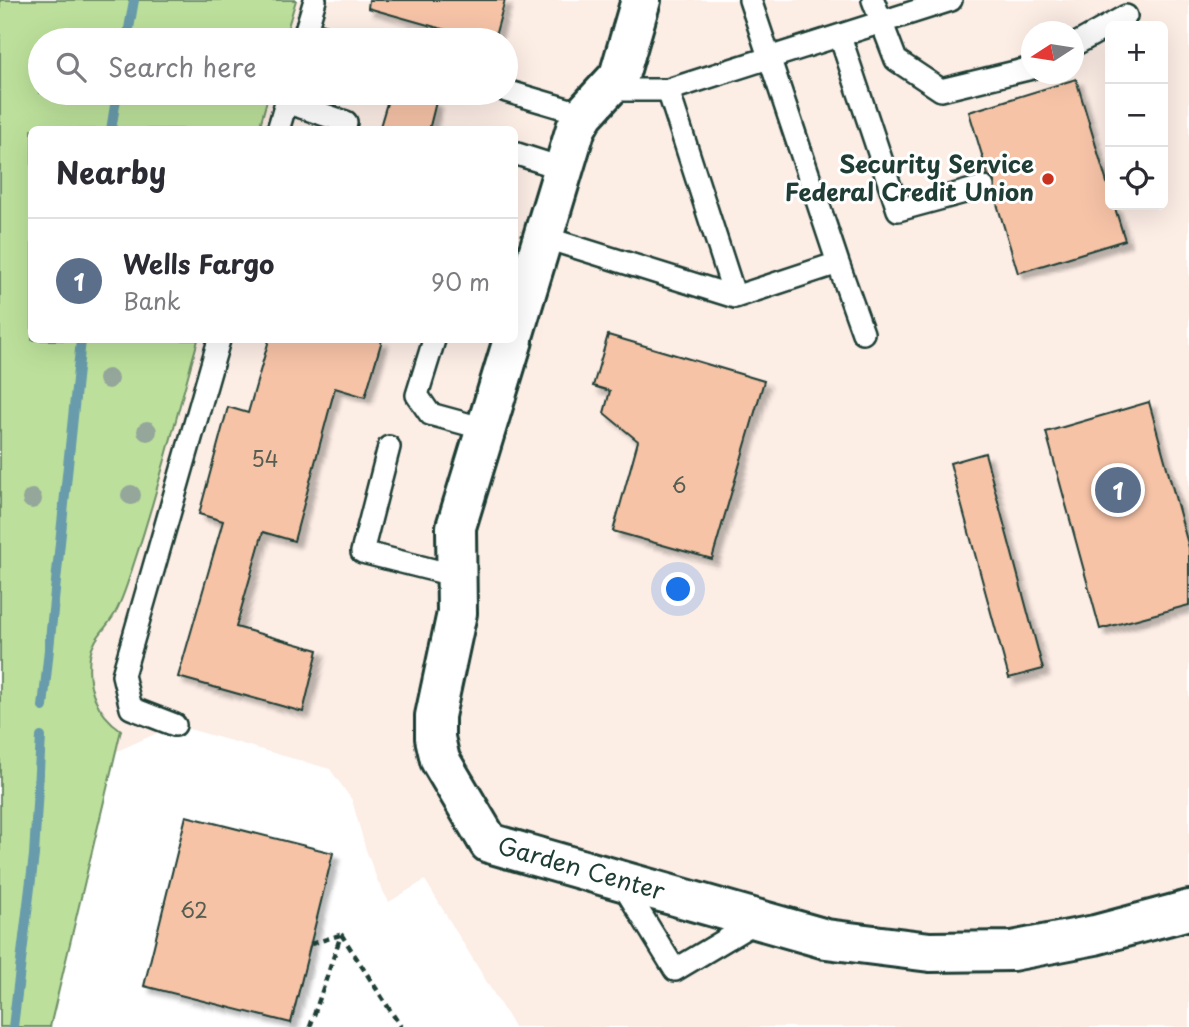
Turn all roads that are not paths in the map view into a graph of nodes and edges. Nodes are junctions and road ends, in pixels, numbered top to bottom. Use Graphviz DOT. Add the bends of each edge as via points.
graph roads {
  1 [pos="315,0"];
  2 [pos="641,0"];
  3 [pos="750,0"];
  4 [pos="873,0"];
  5 [pos="951,0"];
  6 [pos="1126,16"];
  7 [pos="881,22"];
  8 [pos="307,28"];
  9 [pos="839,36"];
  10 [pos="1084,39"];
  11 [pos="769,58"];
  12 [pos="1021,70"];
  13 [pos="668,90"];
  14 [pos="518,92"];
  15 [pos="596,102"];
  16 [pos="285,105"];
  17 [pos="306,105"];
  18 [pos="279,126"];
  19 [pos="345,126"];
  20 [pos="518,154"];
  21 [pos="564,169"];
  22 [pos="983,187"];
  23 [pos="543,237"];
  24 [pos="838,263"];
  25 [pos="522,281"];
  26 [pos="735,297"];
  27 [pos="518,309"];
  28 [pos="863,333"];
  29 [pos="218,343"];
  30 [pos="433,343"];
  31 [pos="511,343"];
  32 [pos="485,429"];
  33 [pos="389,447"];
  34 [pos="457,576"];
  35 [pos="175,725"];
  36 [pos="620,881"];
  37 [pos="1189,910"];
  38 [pos="759,920"];
  1 -- 8 [label="lane"];
  2 -- 15 [label="street, Garden Center" via="619,76"];
  3 -- 11 [label="lane"];
  4 -- 7 [label="lane"];
  5 -- 7 [label="lane"];
  6 -- 10 [label="lane"];
  7 -- 9 [label="lane"];
  7 -- 12 [label="lane" via="896,60 941,90"];
  9 -- 11 [label="lane"];
  9 -- 22 [label="lane" via="898,211"];
  11 -- 13 [label="lane"];
  11 -- 24 [label="lane"];
  13 -- 15 [label="lane"];
  13 -- 26 [label="lane"];
  14 -- 15 [label="lane"];
  15 -- 21 [label="street, Garden Center" via="576,128"];
  16 -- 18 [label="lane"];
  17 -- 19 [label="lane" via="346,122"];
  20 -- 21 [label="lane"];
  21 -- 23 [label="street, Garden Center"];
  23 -- 25 [label="street, Garden Center"];
  23 -- 26 [label="lane"];
  24 -- 26 [label="lane"];
  24 -- 28 [label="lane"];
  25 -- 27 [label="street, Garden Center"];
  29 -- 35 [label="lane" via="123,675 131,708"];
  30 -- 32 [label="lane" via="417,394 430,414"];
  31 -- 32 [label="street, Garden Center"];
  32 -- 34 [label="street, Garden Center" via="456,527"];
  33 -- 34 [label="lane" via="362,552"];
  34 -- 36 [label="street, Garden Center" via="457,613 435,716 440,760 489,844"];
  36 -- 38 [label="street, Garden Center"];
  36 -- 38 [label="lane" via="675,970"];
  37 -- 38 [label="street, Garden Center" via="1012,951 930,952 867,946"];
}
